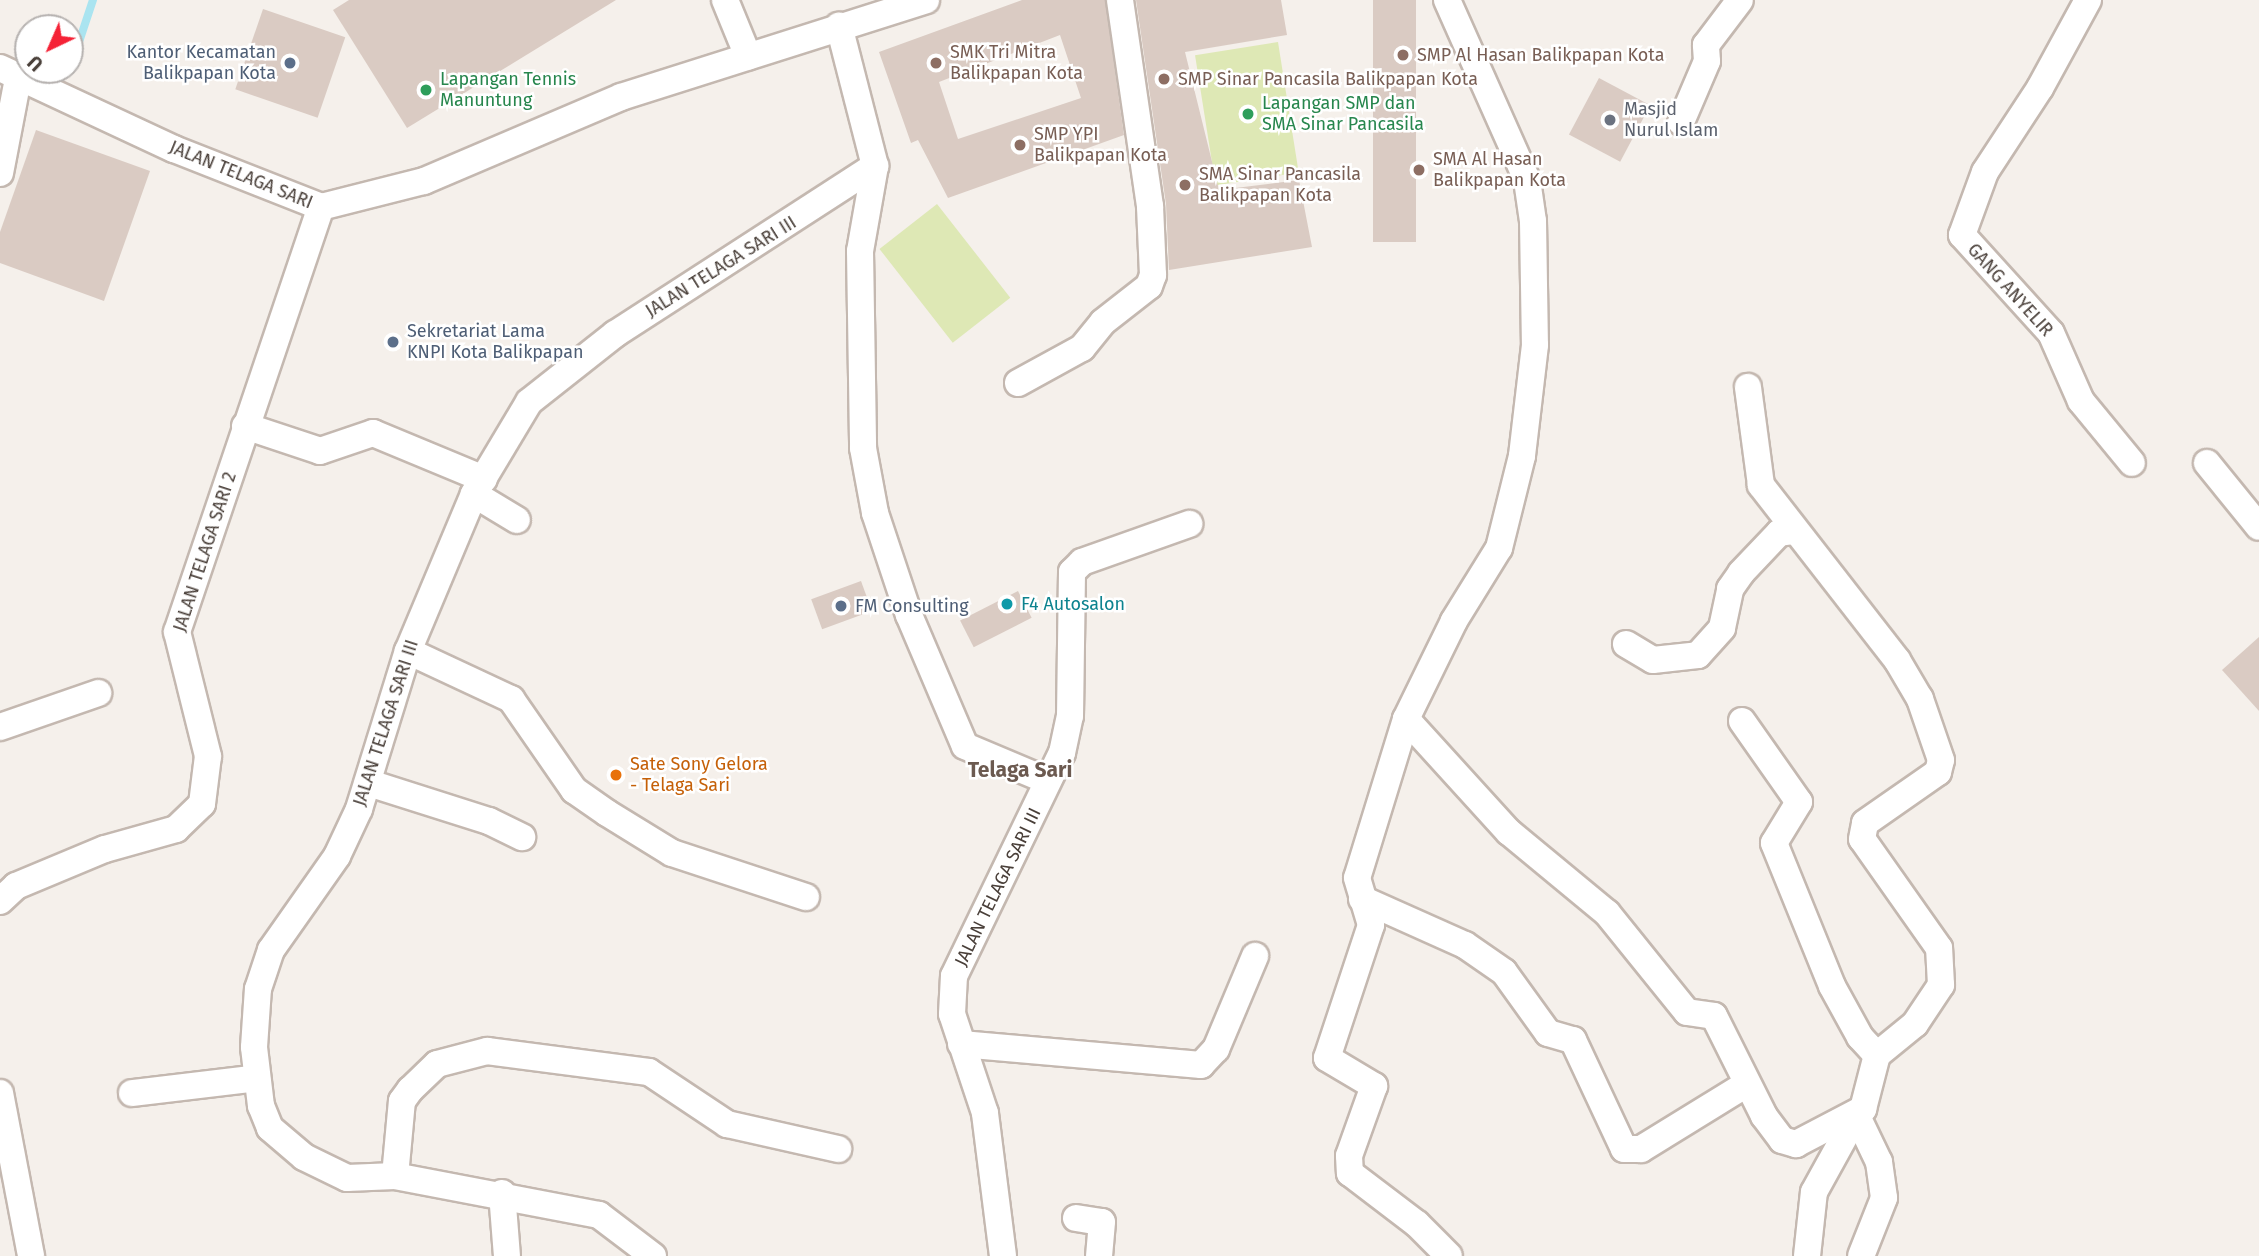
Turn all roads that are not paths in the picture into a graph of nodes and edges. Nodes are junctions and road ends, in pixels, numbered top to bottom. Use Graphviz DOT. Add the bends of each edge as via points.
graph roads {
  1 [pos="725,0"];
  2 [pos="926,0"];
  3 [pos="1120,0"];
  4 [pos="1447,0"];
  5 [pos="1740,0"];
  6 [pos="2088,0"];
  7 [pos="839,26"];
  8 [pos="748,56"];
  9 [pos="9,73"];
  10 [pos="1681,122"];
  11 [pos="875,166"];
  12 [pos="0,173"];
  13 [pos="321,207"];
  14 [pos="1018,383"];
  15 [pos="1748,387"];
  16 [pos="245,426"];
  17 [pos="2132,463"];
  18 [pos="2207,463"];
  19 [pos="479,487"];
  20 [pos="517,520"];
  21 [pos="1189,524"];
  22 [pos="2259,527"];
  23 [pos="1793,531"];
  24 [pos="1626,644"];
  25 [pos="408,652"];
  26 [pos="99,693"];
  27 [pos="1406,719"];
  28 [pos="1742,720"];
  29 [pos="0,727"];
  30 [pos="1046,780"];
  31 [pos="369,783"];
  32 [pos="522,837"];
  33 [pos="806,897"];
  34 [pos="1362,900"];
  35 [pos="0,901"];
  36 [pos="1255,956"];
  37 [pos="961,1044"];
  38 [pos="1877,1055"];
  39 [pos="257,1078"];
  40 [pos="1745,1085"];
  41 [pos="0,1093"];
  42 [pos="132,1093"];
  43 [pos="1856,1114"];
  44 [pos="2,1122"];
  45 [pos="838,1149"];
  46 [pos="395,1176"];
  47 [pos="502,1193"];
  48 [pos="1076,1218"];
  49 [pos="31,1256"];
  50 [pos="507,1256"];
  51 [pos="653,1256"];
  52 [pos="1003,1256"];
  53 [pos="1099,1256"];
  54 [pos="1449,1256"];
  55 [pos="1807,1256"];
  56 [pos="1861,1256"];
  1 -- 8 [label="street"];
  2 -- 7 [label="street, JALAN TELAGA SARI"];
  3 -- 14 [label="street" via="1150,206 1153,275 1149,286 1103,322 1082,348"];
  4 -- 27 [label="street" via="1527,180 1533,221 1535,345 1522,456 1499,548 1454,621"];
  5 -- 10 [label="street" via="1706,45 1707,61"];
  6 -- 17 [label="street, GANG ANYELIR" via="1975,192 1962,235 2051,334 2081,401"];
  7 -- 8 [label="street, JALAN TELAGA SARI"];
  7 -- 11 [label="street"];
  8 -- 13 [label="street, JALAN TELAGA SARI" via="621,97 424,181"];
  9 -- 12 [label="street"];
  9 -- 13 [label="street, JALAN TELAGA SARI"];
  11 -- 19 [label="street, JALAN TELAGA SARI III" via="615,334 529,402"];
  11 -- 30 [label="street" via="860,251 863,448 875,513 909,615 965,746"];
  13 -- 16 [label="street, JALAN TELAGA SARI 2"];
  15 -- 23 [label="street" via="1762,485"];
  16 -- 19 [label="street" via="320,451 373,433"];
  16 -- 35 [label="street, JALAN TELAGA SARI 2" via="177,632 208,756 202,804 176,829 92,854 16,886"];
  18 -- 22 [label="street"];
  19 -- 20 [label="street"];
  19 -- 25 [label="street, JALAN TELAGA SARI III"];
  21 -- 30 [label="street, JALAN TELAGA SARI III" via="1082,562 1072,572 1070,716 1062,753"];
  23 -- 24 [label="street" via="1779,533 1741,573 1730,589 1722,628 1698,655 1653,660"];
  23 -- 38 [label="street" via="1897,660 1920,699 1941,760 1938,772 1863,828 1863,839 1944,962 1931,1006"];
  25 -- 31 [label="street, JALAN TELAGA SARI III"];
  25 -- 33 [label="street" via="511,699 574,790 607,813 672,853"];
  26 -- 29 [label="street"];
  27 -- 34 [label="street" via="1360,862"];
  27 -- 40 [label="street" via="1509,832 1607,913 1687,1012 1714,1016"];
  28 -- 38 [label="street" via="1799,802 1774,843 1832,986 1860,1037"];
  30 -- 37 [label="street, JALAN TELAGA SARI III" via="1024,842 961,954 951,994"];
  31 -- 32 [label="street" via="489,821"];
  31 -- 39 [label="street, JALAN TELAGA SARI III" via="337,856 262,970 254,1047"];
  34 -- 40 [label="street" via="1465,944 1504,972 1548,1033 1573,1040 1619,1142 1631,1153"];
  34 -- 54 [label="street" via="1371,925 1327,1058 1374,1086 1348,1165 1354,1179 1417,1224"];
  36 -- 37 [label="street" via="1216,1049 1201,1065"];
  37 -- 52 [label="street, JALAN TELAGA SARI III" via="987,1125"];
  38 -- 43 [label="street" via="1869,1100"];
  39 -- 42 [label="street"];
  39 -- 46 [label="street, JALAN TELAGA SARI III" via="270,1128 304,1157 347,1178"];
  40 -- 43 [label="street" via="1787,1143 1807,1141"];
  41 -- 44 [label="street"];
  43 -- 55 [label="street" via="1814,1192"];
  43 -- 56 [label="street" via="1879,1162 1884,1198"];
  44 -- 49 [label="street"];
  45 -- 46 [label="street" via="727,1124 649,1072 487,1051 436,1065 410,1090 402,1101"];
  46 -- 47 [label="street, JALAN TELAGA SARI III"];
  47 -- 50 [label="street"];
  47 -- 51 [label="street, JALAN TELAGA SARI III" via="598,1215"];
  48 -- 53 [label="street" via="1102,1222"];
}
